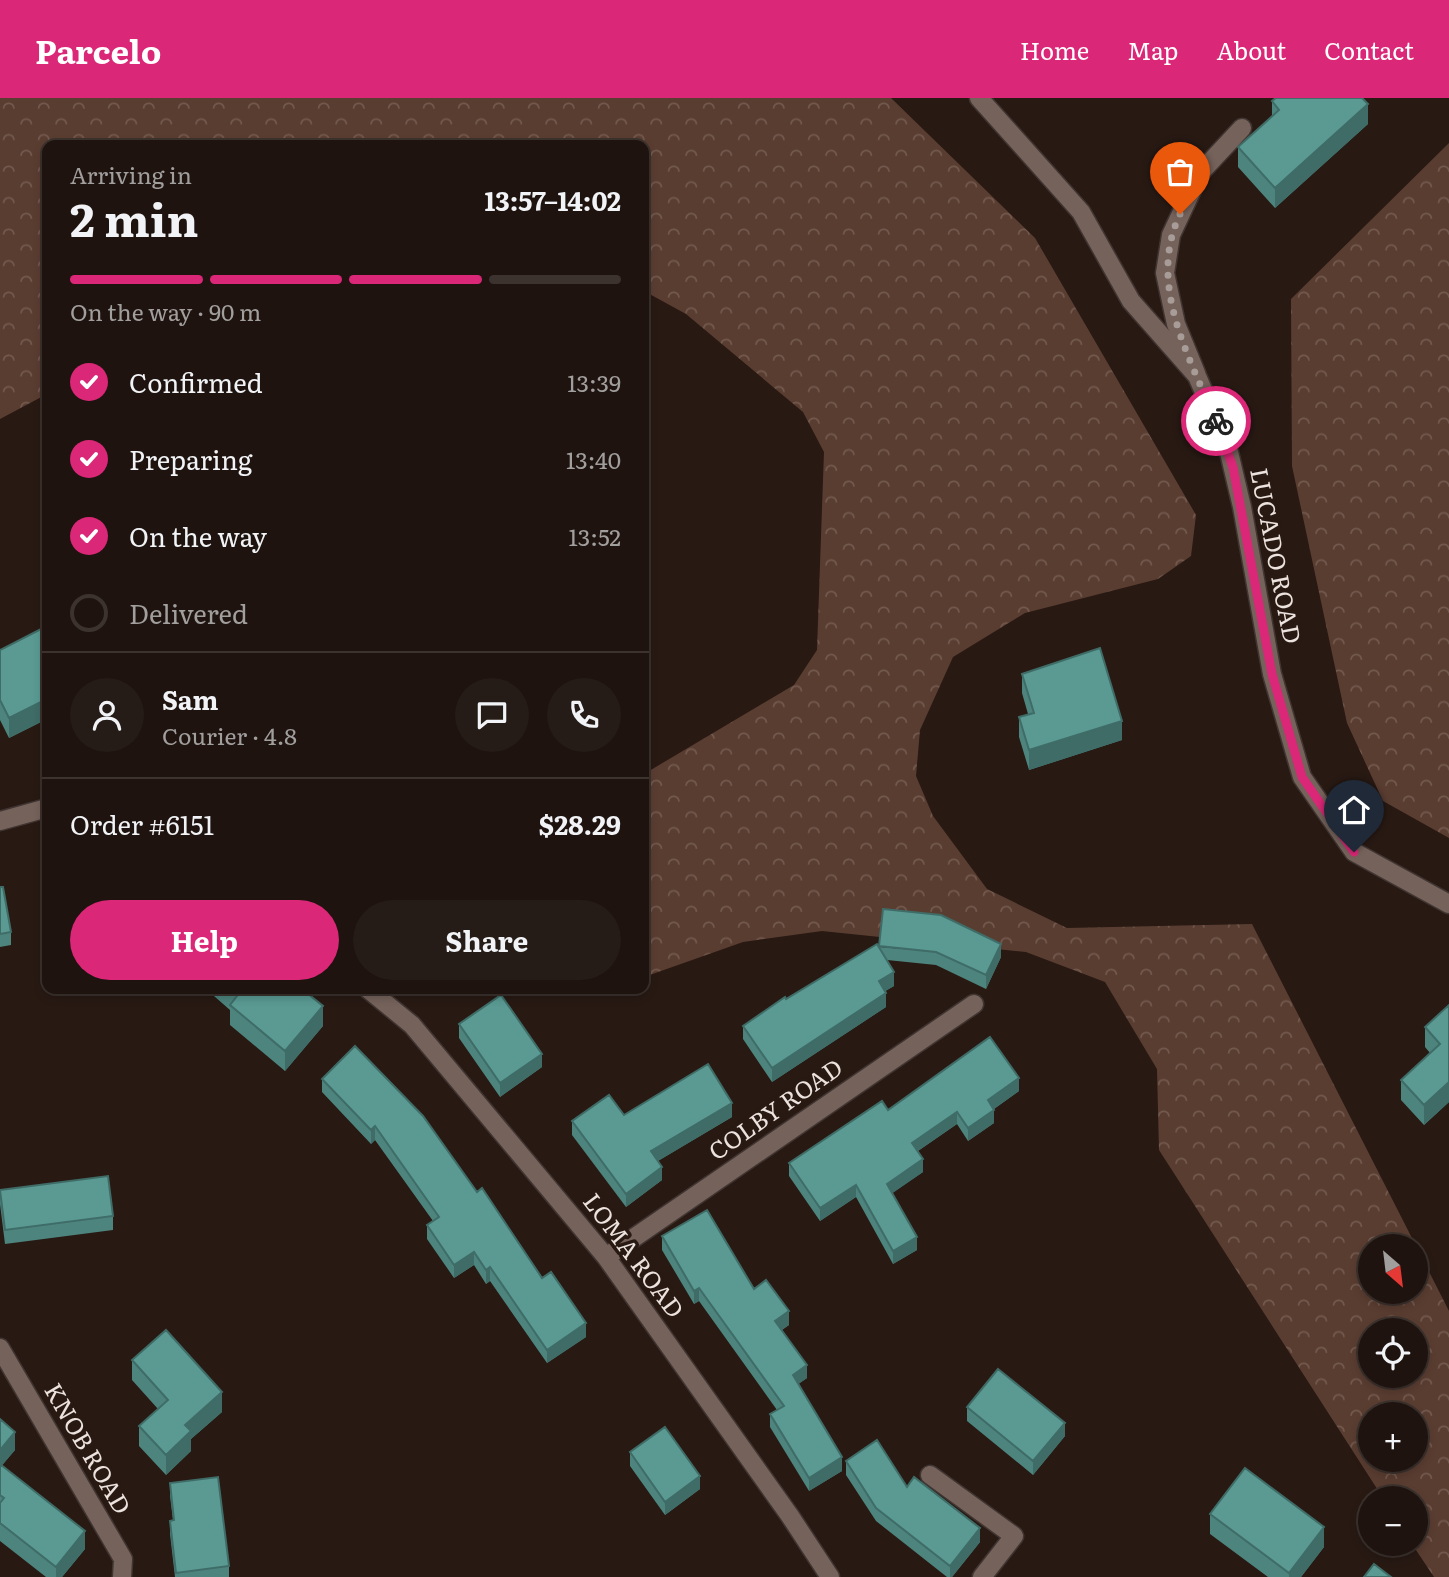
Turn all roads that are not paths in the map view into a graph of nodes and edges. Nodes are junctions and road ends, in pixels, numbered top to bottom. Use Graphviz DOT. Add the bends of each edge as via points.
graph roads {
  1 [pos="979,98"];
  2 [pos="1242,128"];
  3 [pos="1197,376"];
  4 [pos="42,809"];
  5 [pos="0,821"];
  6 [pos="1449,904"];
  7 [pos="374,994"];
  8 [pos="974,1004"];
  9 [pos="606,1257"];
  10 [pos="0,1348"];
  11 [pos="930,1475"];
  12 [pos="122,1577"];
  13 [pos="830,1577"];
  14 [pos="982,1577"];
  1 -- 3 [label="street, LUCADO ROAD" via="1082,212 1131,301"];
  2 -- 3 [label="street" via="1200,173 1171,234 1165,273 1176,324"];
  3 -- 6 [label="street, LUCADO ROAD" via="1228,448 1272,674 1302,777 1354,852"];
  4 -- 5 [label="street"];
  7 -- 9 [label="street, LOMA ROAD" via="412,1025"];
  8 -- 9 [label="street, COLBY ROAD"];
  9 -- 13 [label="street, LOMA ROAD"];
  10 -- 12 [label="street, KNOB ROAD" via="123,1559"];
  11 -- 14 [label="street" via="1014,1536"];
}
